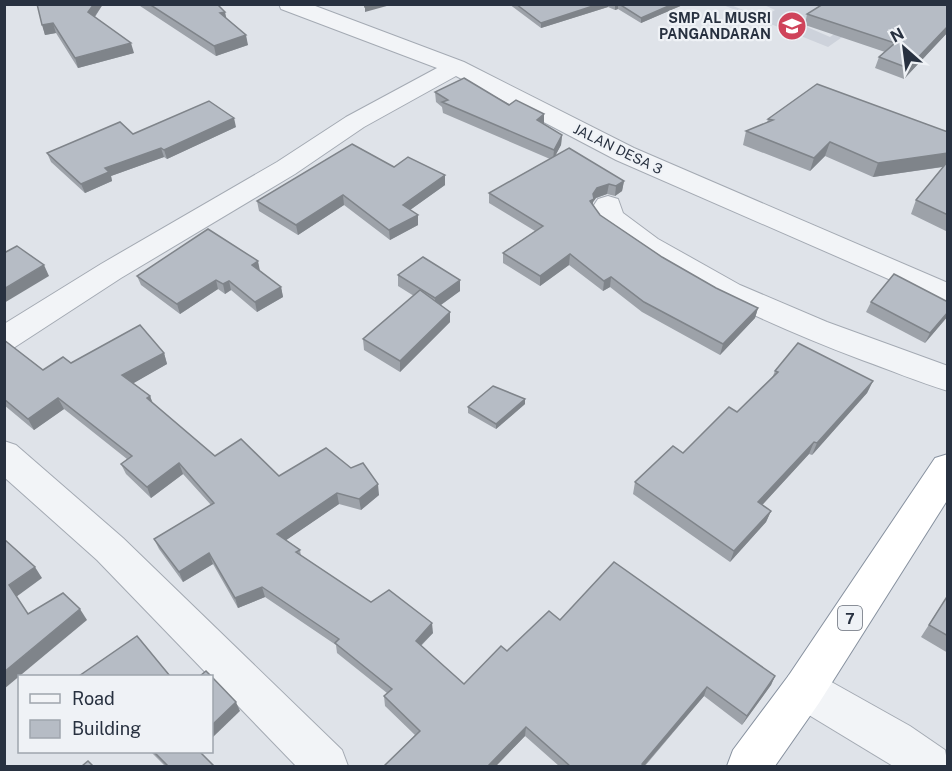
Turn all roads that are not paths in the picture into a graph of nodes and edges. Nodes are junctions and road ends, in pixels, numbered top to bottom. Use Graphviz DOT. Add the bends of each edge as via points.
graph roads {
  1 [pos="289,4"];
  2 [pos="456,67"];
  3 [pos="608,205"];
  4 [pos="948,295"];
  5 [pos="4,339"];
  6 [pos="948,379"];
  7 [pos="4,455"];
  8 [pos="948,468"];
  9 [pos="804,689"];
  10 [pos="326,766"];
  11 [pos="748,766"];
  12 [pos="929,766"];
  1 -- 2 [label="street, JALAN DESA 3"];
  2 -- 4 [label="street, JALAN DESA 3" via="625,154"];
  2 -- 5 [label="street" via="355,122"];
  3 -- 6 [label="street" via="610,217 628,232 684,268 770,312"];
  7 -- 10 [label="street" via="110,549"];
  8 -- 9 [label="highway, 7"];
  9 -- 11 [label="highway, 7"];
  9 -- 12 [label="street" via="895,741"];
}
